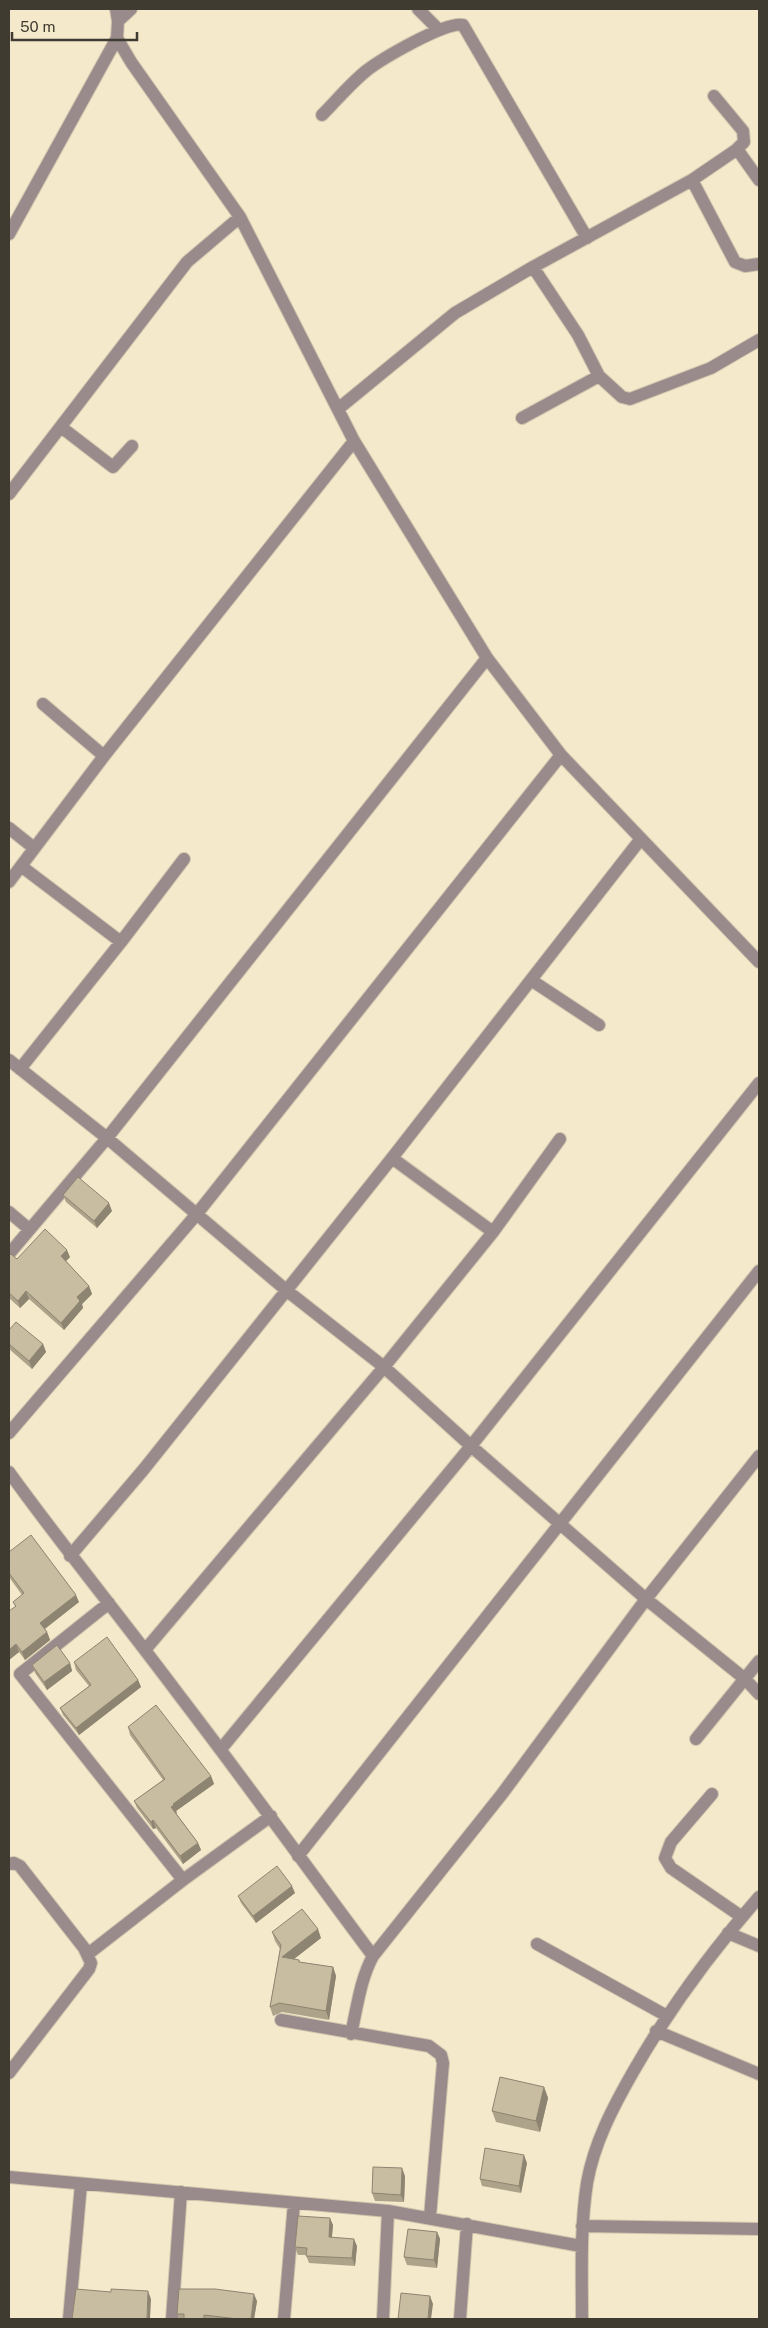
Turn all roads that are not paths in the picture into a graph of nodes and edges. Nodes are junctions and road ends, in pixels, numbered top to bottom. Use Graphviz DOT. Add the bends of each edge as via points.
graph roads {
  1 [pos="131,9"];
  2 [pos="418,9"];
  3 [pos="117,15"];
  4 [pos="438,29"];
  5 [pos="116,38"];
  6 [pos="714,96"];
  7 [pos="322,115"];
  8 [pos="737,149"];
  9 [pos="692,180"];
  10 [pos="759,180"];
  11 [pos="240,217"];
  12 [pos="9,234"];
  13 [pos="587,238"];
  14 [pos="759,264"];
  15 [pos="533,267"];
  16 [pos="759,340"];
  17 [pos="599,376"];
  18 [pos="338,409"];
  19 [pos="522,418"];
  20 [pos="61,427"];
  21 [pos="354,441"];
  22 [pos="132,446"];
  23 [pos="9,494"];
  24 [pos="487,658"];
  25 [pos="43,704"];
  26 [pos="560,755"];
  27 [pos="104,756"];
  28 [pos="9,828"];
  29 [pos="640,840"];
  30 [pos="34,848"];
  31 [pos="184,859"];
  32 [pos="21,866"];
  33 [pos="9,882"];
  34 [pos="121,942"];
  35 [pos="757,956"];
  36 [pos="530,980"];
  37 [pos="599,1025"];
  38 [pos="9,1060"];
  39 [pos="20,1070"];
  40 [pos="759,1083"];
  41 [pos="107,1138"];
  42 [pos="560,1139"];
  43 [pos="392,1158"];
  44 [pos="9,1212"];
  45 [pos="196,1214"];
  46 [pos="29,1229"];
  47 [pos="493,1232"];
  48 [pos="9,1254"];
  49 [pos="759,1271"];
  50 [pos="286,1290"];
  51 [pos="384,1366"];
  52 [pos="9,1433"];
  53 [pos="470,1446"];
  54 [pos="759,1456"];
  55 [pos="9,1472"];
  56 [pos="560,1525"];
  57 [pos="70,1556"];
  58 [pos="646,1599"];
  59 [pos="109,1603"];
  60 [pos="146,1650"];
  61 [pos="759,1661"];
  62 [pos="745,1679"];
  63 [pos="759,1694"];
  64 [pos="696,1739"];
  65 [pos="221,1749"];
  66 [pos="712,1794"];
  67 [pos="271,1816"];
  68 [pos="298,1856"];
  69 [pos="9,1864"];
  70 [pos="183,1880"];
  71 [pos="759,1897"];
  72 [pos="742,1917"];
  73 [pos="728,1933"];
  74 [pos="537,1944"];
  75 [pos="759,1946"];
  76 [pos="88,1954"];
  77 [pos="373,1956"];
  78 [pos="667,2016"];
  79 [pos="281,2020"];
  80 [pos="656,2032"];
  81 [pos="351,2034"];
  82 [pos="9,2074"];
  83 [pos="759,2074"];
  84 [pos="9,2176"];
  85 [pos="82,2184"];
  86 [pos="181,2192"];
  87 [pos="294,2203"];
  88 [pos="388,2211"];
  89 [pos="430,2217"];
  90 [pos="467,2224"];
  91 [pos="582,2226"];
  92 [pos="759,2229"];
  93 [pos="581,2246"];
  94 [pos="68,2319"];
  95 [pos="172,2319"];
  96 [pos="284,2319"];
  97 [pos="382,2319"];
  98 [pos="460,2319"];
  99 [pos="582,2319"];
  1 -- 3 [label="street"];
  2 -- 4 [label="street"];
  3 -- 5 [label="street"];
  4 -- 7 [label="street" via="367,70"];
  4 -- 13 [label="street" via="456,24 467,29"];
  5 -- 11 [label="street"];
  5 -- 12 [label="street"];
  6 -- 8 [label="street" via="743,131 744,142"];
  8 -- 9 [label="street"];
  8 -- 10 [label="street"];
  9 -- 13 [label="street"];
  9 -- 14 [label="street" via="735,262 745,266"];
  11 -- 18 [label="street"];
  11 -- 20 [label="street" via="187,262"];
  13 -- 15 [label="street"];
  15 -- 17 [label="street" via="578,335"];
  15 -- 18 [label="street" via="455,313"];
  16 -- 17 [label="street" via="711,368 630,398 622,397"];
  17 -- 19 [label="street"];
  18 -- 21 [label="street"];
  20 -- 22 [label="street" via="114,467"];
  20 -- 23 [label="street"];
  21 -- 24 [label="street"];
  21 -- 27 [label="street"];
  24 -- 26 [label="street"];
  24 -- 41 [label="street"];
  25 -- 27 [label="street"];
  26 -- 29 [label="street"];
  26 -- 45 [label="street"];
  27 -- 30 [label="street"];
  28 -- 30 [label="street"];
  29 -- 35 [label="street"];
  29 -- 36 [label="street"];
  30 -- 32 [label="street"];
  31 -- 34 [label="street"];
  32 -- 33 [label="street"];
  32 -- 34 [label="street"];
  34 -- 39 [label="street"];
  36 -- 37 [label="street"];
  36 -- 43 [label="street"];
  38 -- 39 [label="street"];
  39 -- 41 [label="street"];
  40 -- 53 [label="street"];
  41 -- 45 [label="street"];
  41 -- 46 [label="street"];
  42 -- 47 [label="street"];
  43 -- 47 [label="street"];
  43 -- 50 [label="street"];
  44 -- 46 [label="street"];
  45 -- 50 [label="street"];
  45 -- 52 [label="street"];
  46 -- 48 [label="street"];
  47 -- 51 [label="street"];
  49 -- 56 [label="street"];
  50 -- 51 [label="street"];
  50 -- 57 [label="street" via="144,1469"];
  51 -- 53 [label="street"];
  51 -- 60 [label="street"];
  53 -- 56 [label="street"];
  53 -- 65 [label="street"];
  54 -- 58 [label="street"];
  55 -- 57 [label="street"];
  56 -- 58 [label="street"];
  56 -- 68 [label="street"];
  57 -- 59 [label="street"];
  58 -- 62 [label="street"];
  58 -- 77 [label="street" via="502,1794"];
  59 -- 60 [label="street"];
  59 -- 70 [label="street" via="20,1674"];
  60 -- 65 [label="street"];
  61 -- 62 [label="street"];
  62 -- 63 [label="street"];
  62 -- 64 [label="street"];
  65 -- 67 [label="street"];
  66 -- 72 [label="street" via="671,1842 665,1858 671,1868"];
  67 -- 68 [label="street"];
  67 -- 70 [label="street"];
  68 -- 77 [label="street"];
  69 -- 76 [label="street" via="20,1866"];
  70 -- 76 [label="street"];
  71 -- 72 [label="street"];
  72 -- 73 [label="street"];
  73 -- 75 [label="street"];
  73 -- 78 [label="street"];
  74 -- 78 [label="street"];
  76 -- 82 [label="street" via="89,1969"];
  77 -- 81 [label="street" via="361,1987"];
  78 -- 80 [label="street"];
  79 -- 81 [label="street"];
  80 -- 83 [label="street"];
  80 -- 91 [label="street" via="608,2116 588,2181"];
  81 -- 89 [label="street" via="429,2046 441,2055"];
  84 -- 85 [label="street"];
  85 -- 86 [label="street"];
  85 -- 94 [label="street"];
  86 -- 87 [label="street"];
  86 -- 95 [label="street"];
  87 -- 88 [label="street"];
  87 -- 96 [label="street"];
  88 -- 89 [label="street"];
  88 -- 97 [label="street"];
  89 -- 90 [label="street"];
  90 -- 93 [label="street"];
  90 -- 98 [label="street"];
  91 -- 92 [label="street"];
  91 -- 93 [label="street"];
  93 -- 99 [label="street"];
}
